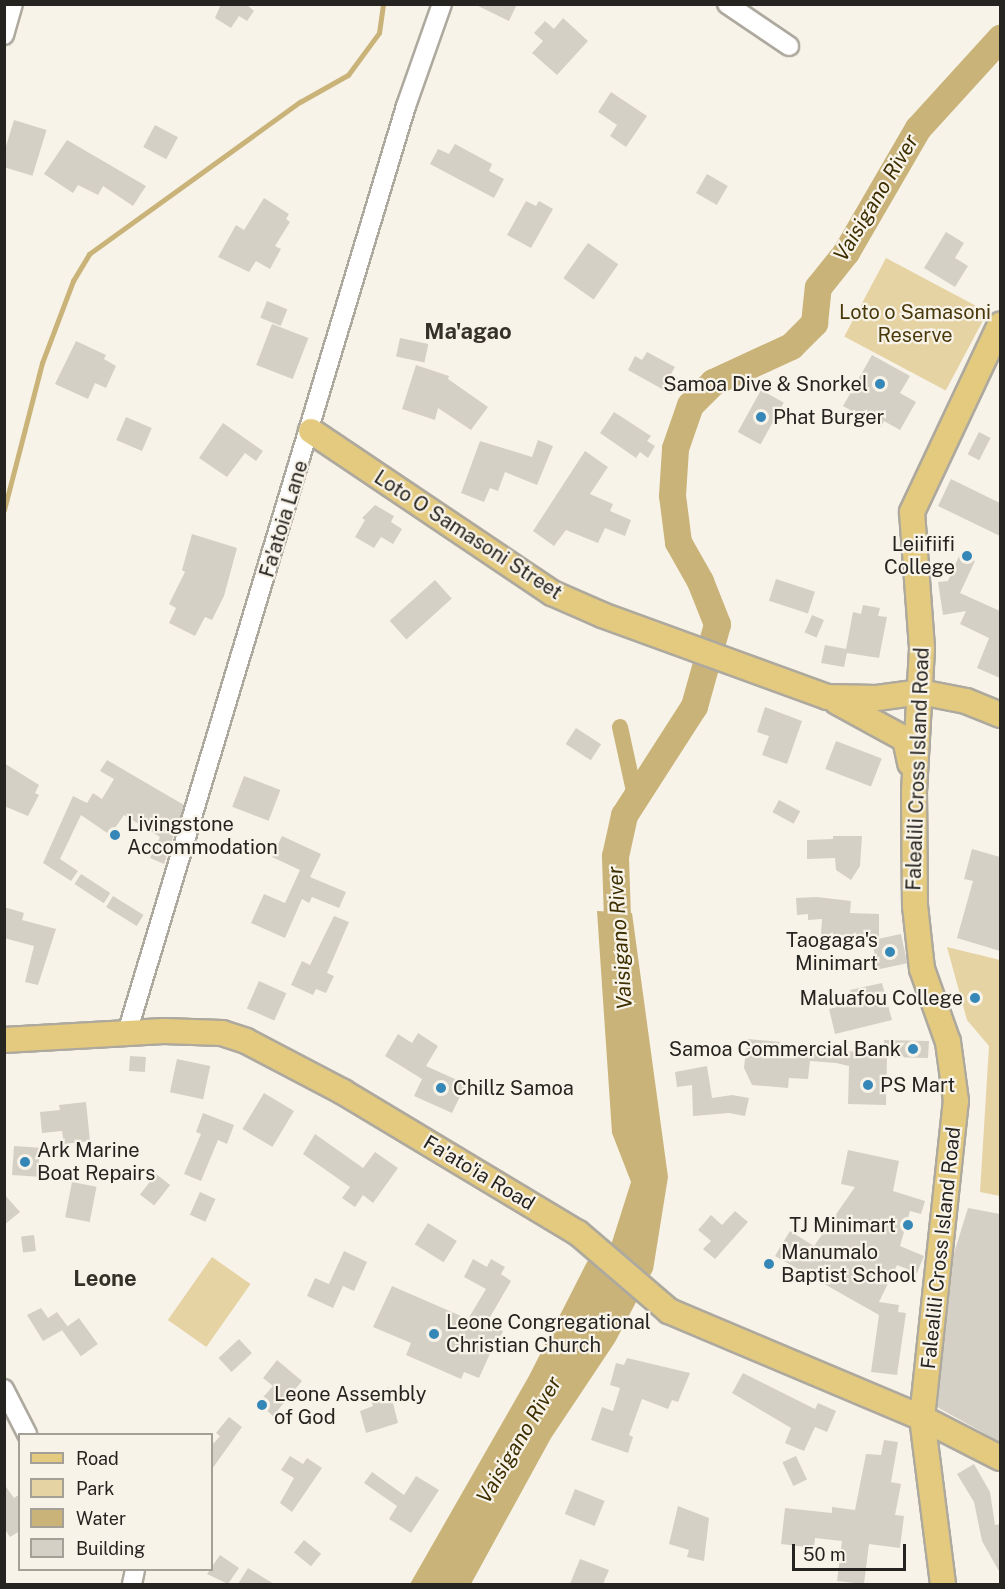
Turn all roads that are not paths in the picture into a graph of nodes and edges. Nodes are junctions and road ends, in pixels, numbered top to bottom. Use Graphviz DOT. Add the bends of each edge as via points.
graph roads {
  1 [pos="13,4"];
  2 [pos="442,4"];
  3 [pos="727,4"];
  4 [pos="4,35"];
  5 [pos="789,46"];
  6 [pos="1000,325"];
  7 [pos="311,431"];
  8 [pos="920,692"];
  9 [pos="827,697"];
  10 [pos="1000,715"];
  11 [pos="914,792"];
  12 [pos="127,1033"];
  13 [pos="4,1040"];
  14 [pos="4,1389"];
  15 [pos="922,1418"];
  16 [pos="26,1433"];
  17 [pos="1000,1458"];
  18 [pos="943,1584"];
  1 -- 4 [label="street"];
  2 -- 7 [label="street, Fa'atoia Lane" via="406,106"];
  3 -- 5 [label="street"];
  6 -- 8 [label="main road, Falealili Cross Island Road" via="912,512 922,636"];
  7 -- 9 [label="main road, Loto O Samasoni Street" via="552,593"];
  7 -- 12 [label="street, Fa'atoia Lane"];
  8 -- 9 [label="main road" via="876,698"];
  8 -- 10 [label="main road" via="966,701"];
  8 -- 11 [label="main road, Falealili Cross Island Road"];
  9 -- 11 [label="main road" via="905,739"];
  11 -- 15 [label="main road, Falealili Cross Island Road" via="915,906 922,969 948,1042 957,1101"];
  12 -- 13 [label="main road, Fa'ato'ia Road"];
  12 -- 15 [label="main road, Fa'ato'ia Road" via="222,1033 278,1055 586,1239 661,1305 778,1360"];
  14 -- 16 [label="street"];
  15 -- 17 [label="main road, Fa'ato'ia Road"];
  15 -- 18 [label="main road, Falealili Cross Island Road"];
}
